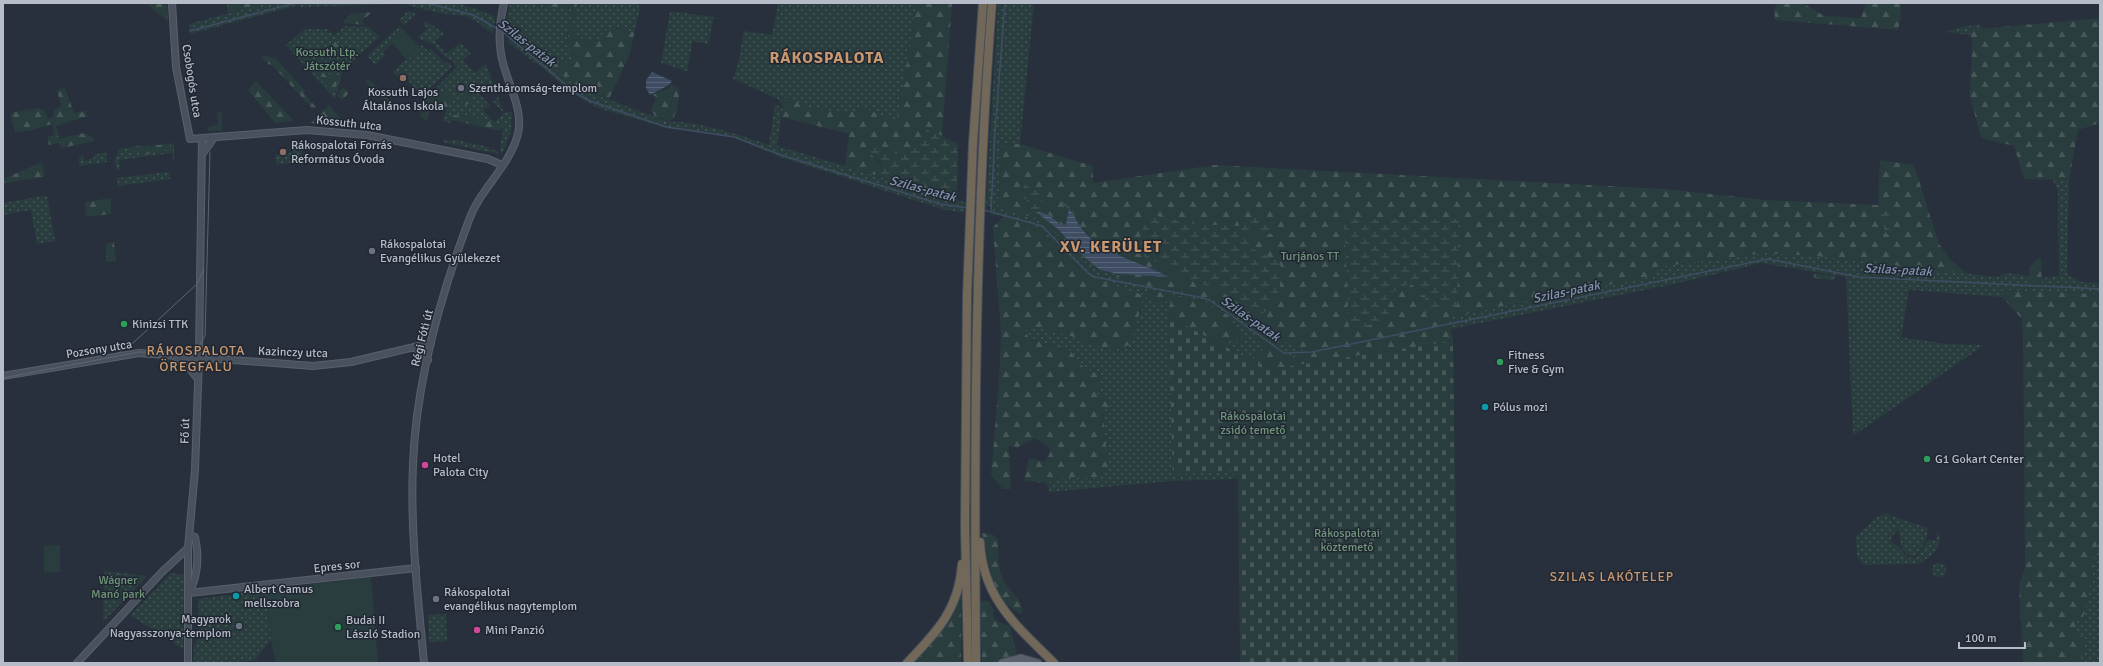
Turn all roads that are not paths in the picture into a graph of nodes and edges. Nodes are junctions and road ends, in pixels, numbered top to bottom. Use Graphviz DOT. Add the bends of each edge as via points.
graph roads {
  1 [pos="172,3"];
  2 [pos="504,3"];
  3 [pos="983,3"];
  4 [pos="992,3"];
  5 [pos="202,138"];
  6 [pos="214,138"];
  7 [pos="190,139"];
  8 [pos="202,155"];
  9 [pos="502,165"];
  10 [pos="431,343"];
  11 [pos="414,348"];
  12 [pos="171,354"];
  13 [pos="199,357"];
  14 [pos="428,360"];
  15 [pos="3,376"];
  16 [pos="198,379"];
  17 [pos="975,502"];
  18 [pos="965,526"];
  19 [pos="190,536"];
  20 [pos="188,548"];
  21 [pos="416,568"];
  22 [pos="189,592"];
  23 [pos="77,663"];
  24 [pos="188,663"];
  25 [pos="424,663"];
  26 [pos="907,663"];
  27 [pos="968,663"];
  28 [pos="976,663"];
  29 [pos="1002,663"];
  30 [pos="1038,663"];
  31 [pos="1054,663"];
  1 -- 7 [label="street, Csobogós utca" via="176,67"];
  2 -- 9 [label="street, Régi Fóti út" via="500,23 501,56 518,108 520,126 518,137"];
  3 -- 18 [label="highway" via="967,297"];
  4 -- 17 [label="highway" via="980,216"];
  5 -- 6 [label="street, Kossuth utca"];
  5 -- 7 [label="street, Kossuth utca"];
  5 -- 8 [label="street, Fő út"];
  6 -- 8 [label="street"];
  6 -- 9 [label="street, Kossuth utca" via="307,130 367,135 488,159"];
  8 -- 13 [label="street, Fő út"];
  9 -- 10 [label="street, Régi Fóti út" via="470,215 448,280"];
  10 -- 11 [label="street, Kazinczy utca"];
  10 -- 14 [label="street, Régi Fóti út"];
  11 -- 13 [label="street, Kazinczy utca" via="351,362 313,366"];
  11 -- 14 [label="street" via="421,351"];
  12 -- 13 [label="street, Pozsony utca"];
  12 -- 15 [label="street, Pozsony utca" via="126,354"];
  12 -- 16 [label="street" via="186,365"];
  13 -- 16 [label="street, Fő út"];
  14 -- 21 [label="street, Régi Fóti út" via="420,395 413,462"];
  16 -- 19 [label="street, Fő út"];
  17 -- 28 [label="highway"];
  17 -- 31 [label="highway" via="978,509 983,568 991,590 1013,621"];
  18 -- 26 [label="highway" via="961,573 953,605 935,634"];
  18 -- 27 [label="highway"];
  19 -- 20 [label="street, Fő út"];
  19 -- 22 [label="street" via="195,537 197,572"];
  20 -- 22 [label="street, Fő út"];
  20 -- 23 [label="street" via="162,572"];
  21 -- 22 [label="street, Epres sor"];
  21 -- 25 [label="street, Régi Fóti út"];
  22 -- 24 [label="street, Fő út"];
  29 -- 30 [label="main road" via="1021,658"];
}
